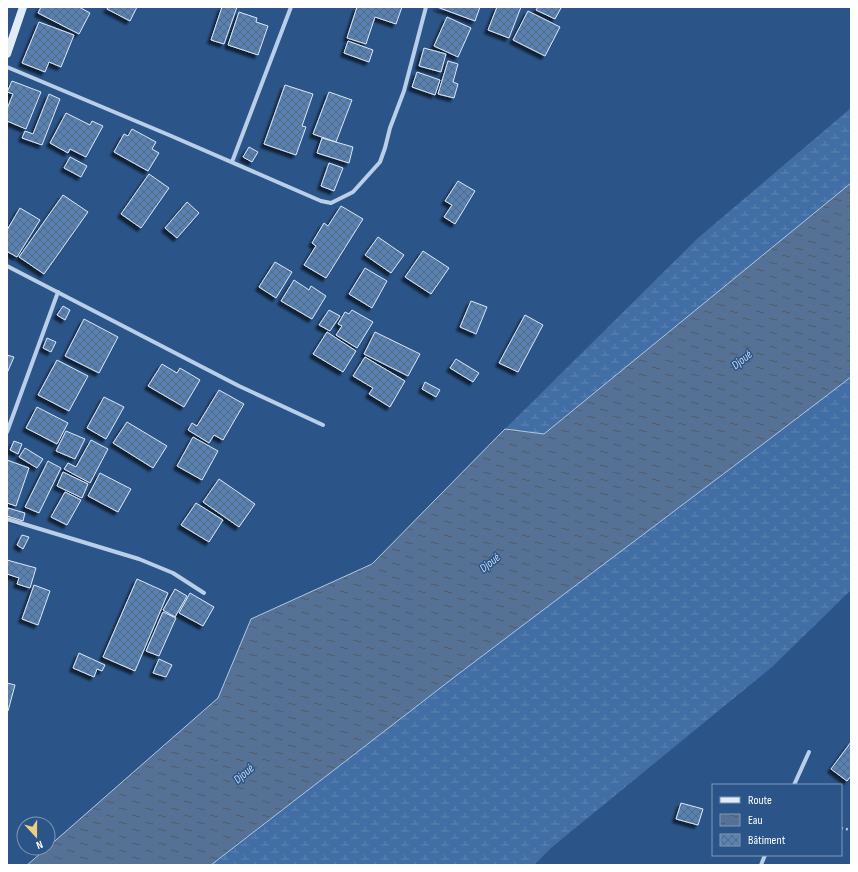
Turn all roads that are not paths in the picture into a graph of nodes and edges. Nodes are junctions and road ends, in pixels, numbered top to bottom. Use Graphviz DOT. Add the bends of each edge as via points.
graph roads {
  1 [pos="23,7"];
  2 [pos="291,7"];
  3 [pos="426,7"];
  4 [pos="7,54"];
  5 [pos="7,67"];
  6 [pos="232,162"];
  7 [pos="7,266"];
  8 [pos="58,292"];
  9 [pos="323,425"];
  10 [pos="7,432"];
  11 [pos="7,519"];
  12 [pos="204,593"];
  13 [pos="809,752"];
  14 [pos="794,784"];
  1 -- 4 [label="street"];
  2 -- 6 [label="street"];
  3 -- 6 [label="street" via="404,91 380,162 353,192 331,203 321,201"];
  5 -- 6 [label="street"];
  7 -- 8 [label="street"];
  8 -- 9 [label="street" via="239,386"];
  8 -- 10 [label="street"];
  11 -- 12 [label="street" via="139,559 173,573"];
  13 -- 14 [label="street"];
}
